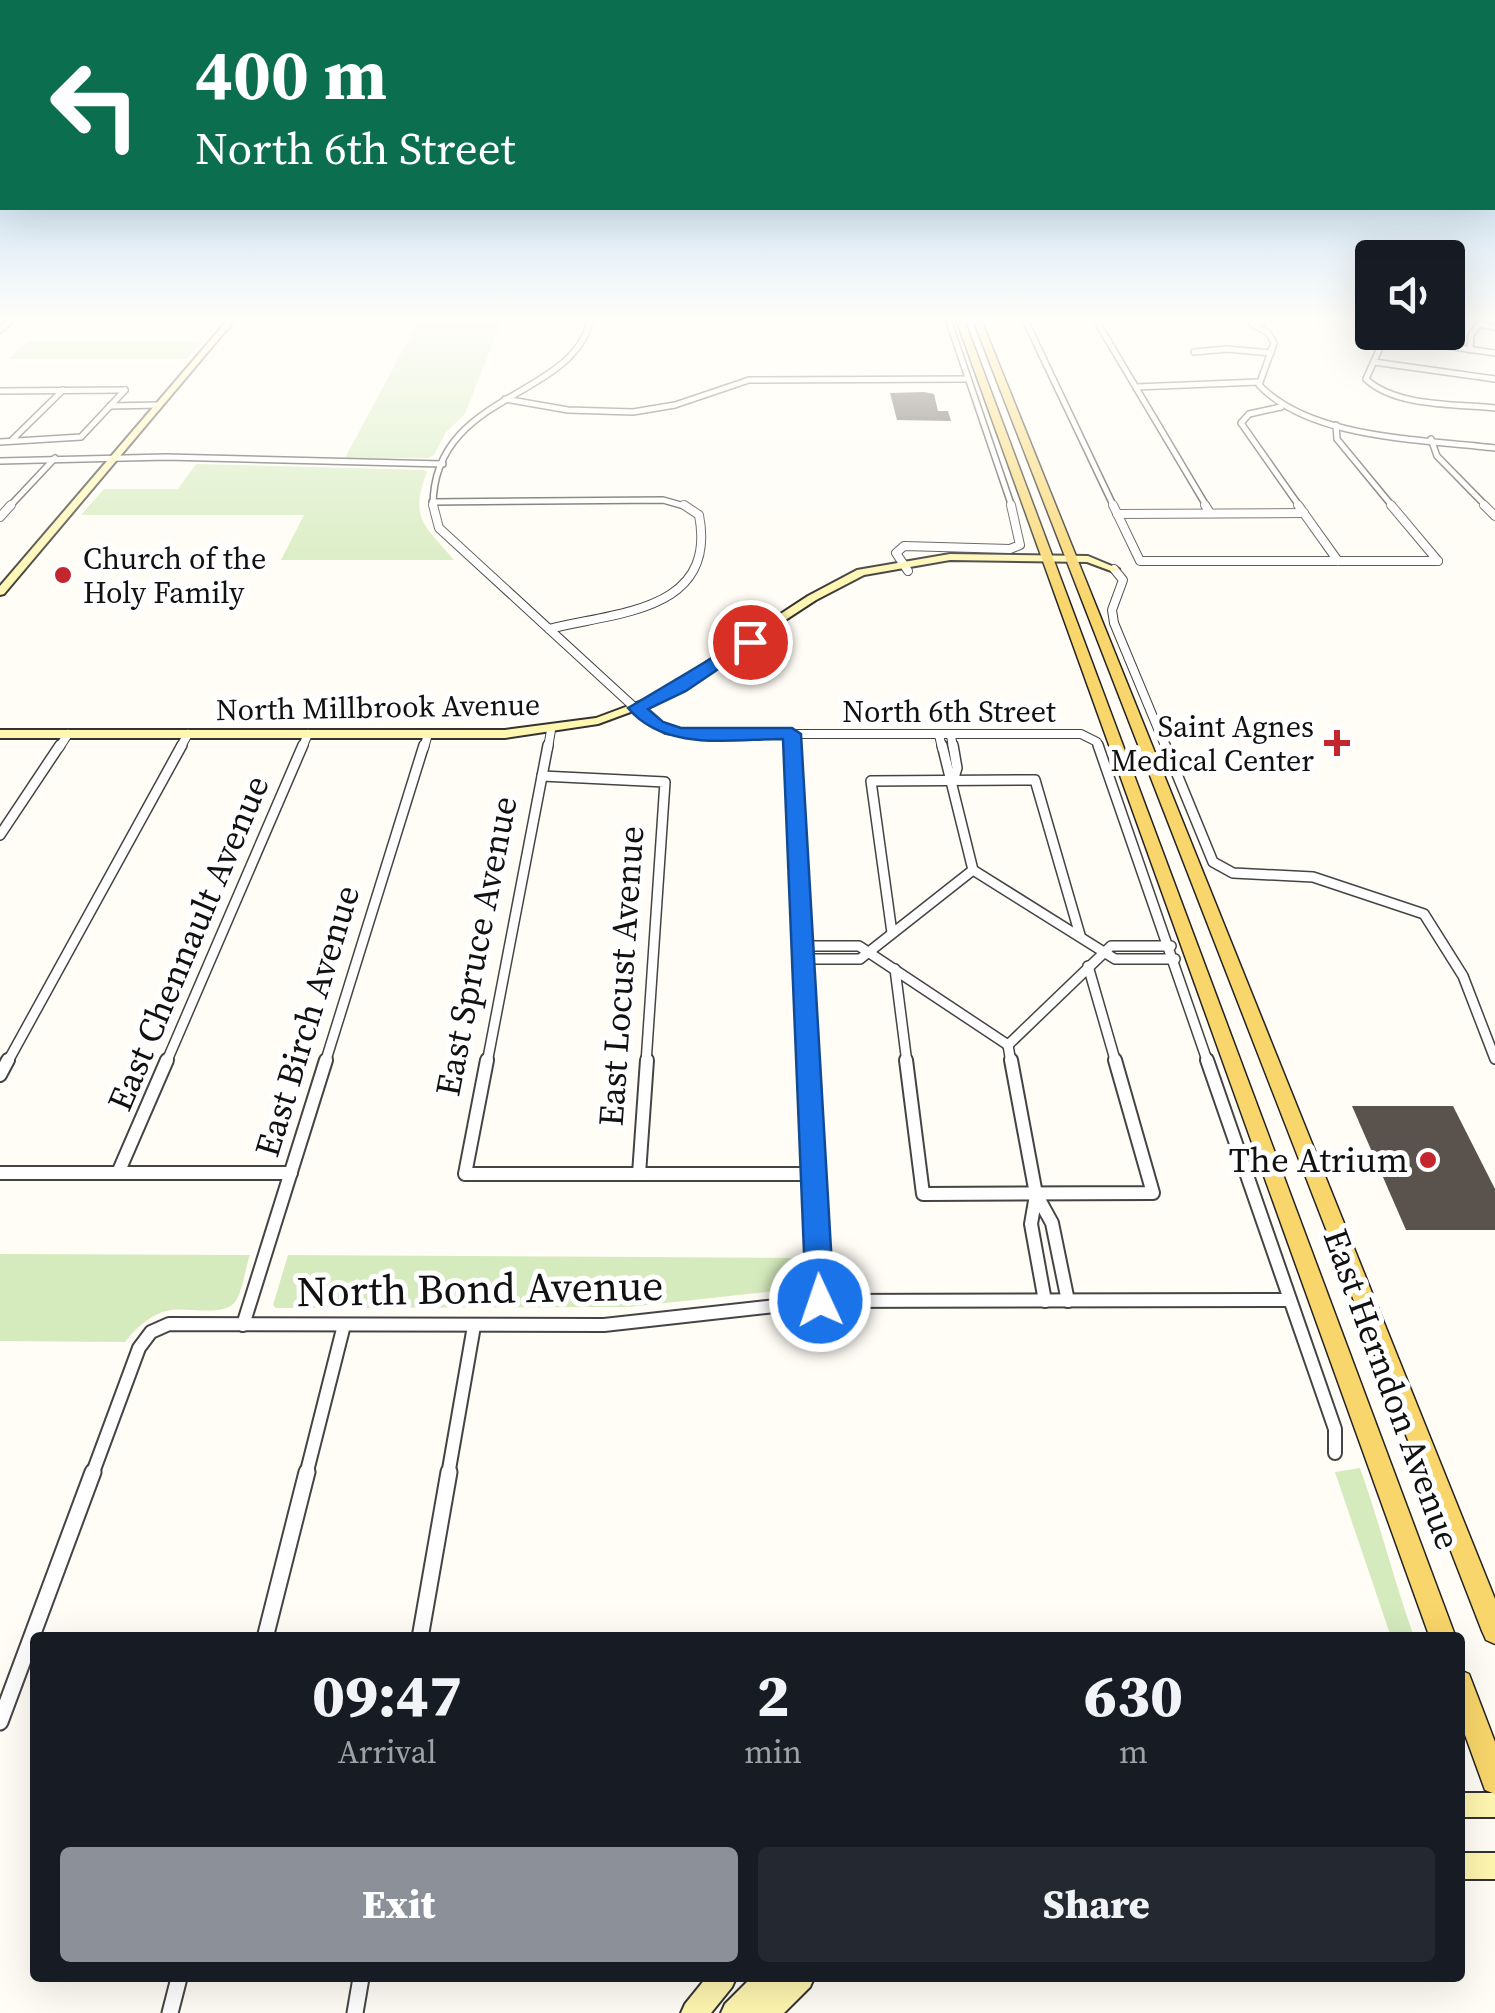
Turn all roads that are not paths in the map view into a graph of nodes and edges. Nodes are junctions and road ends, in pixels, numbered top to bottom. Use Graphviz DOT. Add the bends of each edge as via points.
graph roads {
  1 [pos="37,416"];
  2 [pos="101,416"];
  3 [pos="149,416"];
  4 [pos="480,416"];
  5 [pos="981,416"];
  6 [pos="995,416"];
  7 [pos="1014,416"];
  8 [pos="1071,416"];
  9 [pos="1153,416"];
  10 [pos="1247,416"];
  11 [pos="1301,416"];
  12 [pos="1336,425"];
  13 [pos="1431,438"];
  14 [pos="12,441"];
  15 [pos="0,442"];
  16 [pos="1495,448"];
  17 [pos="55,458"];
  18 [pos="114,458"];
  19 [pos="0,461"];
  20 [pos="444,464"];
  21 [pos="432,502"];
  22 [pos="0,507"];
  23 [pos="9,507"];
  24 [pos="1210,513"];
  25 [pos="1117,514"];
  26 [pos="1304,514"];
  27 [pos="1495,516"];
  28 [pos="0,517"];
  29 [pos="1048,561"];
  30 [pos="1338,561"];
  31 [pos="1071,562"];
  32 [pos="905,567"];
  33 [pos="1114,570"];
  34 [pos="0,592"];
  35 [pos="549,629"];
  36 [pos="636,708"];
  37 [pos="550,730"];
  38 [pos="0,734"];
  39 [pos="68,734"];
  40 [pos="188,734"];
  41 [pos="308,734"];
  42 [pos="428,734"];
  43 [pos="792,734"];
  44 [pos="945,735"];
  45 [pos="542,776"];
  46 [pos="953,781"];
  47 [pos="0,835"];
  48 [pos="973,870"];
  49 [pos="892,933"];
  50 [pos="1080,935"];
  51 [pos="802,946"];
  52 [pos="1170,946"];
  53 [pos="870,952"];
  54 [pos="1103,953"];
  55 [pos="803,959"];
  56 [pos="1175,960"];
  57 [pos="1088,966"];
  58 [pos="895,970"];
  59 [pos="1008,1045"];
  60 [pos="1495,1059"];
  61 [pos="0,1075"];
  62 [pos="0,1173"];
  63 [pos="291,1173"];
  64 [pos="118,1174"];
  65 [pos="639,1174"];
  66 [pos="813,1174"];
  67 [pos="1036,1194"];
  68 [pos="1290,1300"];
  69 [pos="820,1301"];
  70 [pos="1045,1301"];
  71 [pos="1068,1301"];
  72 [pos="243,1324"];
  73 [pos="344,1326"];
  74 [pos="474,1326"];
  75 [pos="1336,1454"];
  76 [pos="1495,1631"];
  77 [pos="34,1632"];
  78 [pos="267,1632"];
  79 [pos="421,1632"];
  80 [pos="1441,1632"];
  81 [pos="30,1642"];
  82 [pos="1465,1698"];
  83 [pos="0,1722"];
  84 [pos="1495,1780"];
  85 [pos="1465,1804"];
  86 [pos="1495,1805"];
  87 [pos="1465,1866"];
  88 [pos="1495,1866"];
  89 [pos="178,1982"];
  90 [pos="360,1982"];
  91 [pos="720,1982"];
  92 [pos="764,1982"];
  93 [pos="797,1982"];
  94 [pos="170,2013"];
  95 [pos="355,2013"];
  96 [pos="694,2013"];
  97 [pos="734,2013"];
  98 [pos="765,2013"];
  1 -- 14 [label="street"];
  2 -- 14 [label="street" via="81,437"];
  3 -- 18 [label="street"];
  4 -- 20 [label="street" via="458,432"];
  5 -- 32 [label="street" via="1020,544 904,546 896,552"];
  6 -- 29 [label="main road, East Herndon Avenue"];
  7 -- 31 [label="main road, East Herndon Avenue"];
  8 -- 25 [label="street"];
  9 -- 24 [label="street"];
  10 -- 26 [label="street" via="1242,423"];
  11 -- 12 [label="street"];
  12 -- 13 [label="street"];
  12 -- 30 [label="street" via="1337,440 1438,561"];
  13 -- 16 [label="street"];
  13 -- 27 [label="street" via="1437,456"];
  14 -- 15 [label="street"];
  17 -- 18 [label="street"];
  17 -- 19 [label="street"];
  17 -- 23 [label="street"];
  18 -- 20 [label="street"];
  18 -- 34 [label="street"];
  20 -- 21 [label="street"];
  21 -- 35 [label="street" via="446,537"];
  21 -- 35 [label="street" via="662,500 698,515 700,562 686,587 650,605"];
  22 -- 23 [label="street"];
  23 -- 28 [label="street"];
  24 -- 25 [label="street"];
  24 -- 26 [label="street"];
  25 -- 30 [label="street" via="1140,561"];
  26 -- 30 [label="street"];
  29 -- 31 [label="street, North Millbrook Avenue"];
  29 -- 32 [label="street, North Millbrook Avenue"];
  29 -- 80 [label="main road, East Herndon Avenue"];
  31 -- 33 [label="street, North Millbrook Avenue"];
  31 -- 76 [label="main road, East Herndon Avenue"];
  32 -- 36 [label="street, North Millbrook Avenue" via="812,598 680,687"];
  33 -- 60 [label="street" via="1123,580 1114,623 1213,862 1224,870 1313,877 1424,914 1463,976"];
  35 -- 36 [label="street"];
  36 -- 37 [label="street, North Millbrook Avenue"];
  36 -- 43 [label="street, North 6th Street" via="657,726 679,733"];
  37 -- 42 [label="street, North Millbrook Avenue"];
  37 -- 45 [label="street, East Spruce Avenue"];
  38 -- 39 [label="street, North Millbrook Avenue"];
  39 -- 40 [label="street, North Millbrook Avenue"];
  39 -- 47 [label="street"];
  40 -- 41 [label="street, North Millbrook Avenue"];
  40 -- 61 [label="street"];
  41 -- 42 [label="street, North Millbrook Avenue"];
  41 -- 64 [label="street, East Chennault Avenue"];
  42 -- 63 [label="street, East Birch Avenue"];
  43 -- 44 [label="street, North 6th Street"];
  43 -- 51 [label="street"];
  44 -- 46 [label="street"];
  44 -- 52 [label="street, North 6th Street" via="1089,736 1097,742"];
  45 -- 65 [label="street, East Locust Avenue" via="665,782"];
  45 -- 65 [label="street, East Spruce Avenue" via="465,1174"];
  46 -- 48 [label="street"];
  46 -- 49 [label="street" via="872,782"];
  46 -- 50 [label="street" via="1035,780"];
  48 -- 49 [label="street"];
  48 -- 50 [label="street"];
  49 -- 53 [label="street"];
  50 -- 54 [label="street"];
  51 -- 53 [label="street" via="859,946"];
  51 -- 55 [label="street"];
  52 -- 54 [label="street" via="1111,946"];
  52 -- 56 [label="street"];
  53 -- 55 [label="street" via="860,959"];
  53 -- 58 [label="street"];
  54 -- 56 [label="street" via="1115,960"];
  54 -- 57 [label="street"];
  55 -- 66 [label="street"];
  56 -- 68 [label="street"];
  57 -- 59 [label="street"];
  57 -- 67 [label="street" via="1152,1193"];
  58 -- 59 [label="street"];
  58 -- 67 [label="street" via="923,1194"];
  59 -- 67 [label="street"];
  62 -- 64 [label="street"];
  63 -- 64 [label="street"];
  63 -- 72 [label="street, East Birch Avenue"];
  65 -- 66 [label="street"];
  66 -- 69 [label="street"];
  67 -- 70 [label="street" via="1031,1224"];
  67 -- 71 [label="street" via="1052,1223"];
  68 -- 71 [label="street, North Bond Avenue"];
  68 -- 75 [label="street" via="1335,1429"];
  69 -- 70 [label="street, North Bond Avenue"];
  69 -- 74 [label="street, North Bond Avenue" via="629,1324"];
  70 -- 71 [label="street, North Bond Avenue"];
  72 -- 73 [label="street, North Bond Avenue"];
  72 -- 77 [label="street, North Bond Avenue" via="169,1324 140,1348"];
  73 -- 74 [label="street, North Bond Avenue"];
  73 -- 78 [label="street"];
  74 -- 79 [label="street"];
  81 -- 83 [label="street, North Bond Avenue"];
  82 -- 84 [label="main road"];
  85 -- 86 [label="street"];
  87 -- 88 [label="street"];
  89 -- 94 [label="street"];
  90 -- 95 [label="street"];
  91 -- 96 [label="street"];
  92 -- 97 [label="street"];
  93 -- 98 [label="street"];
}
